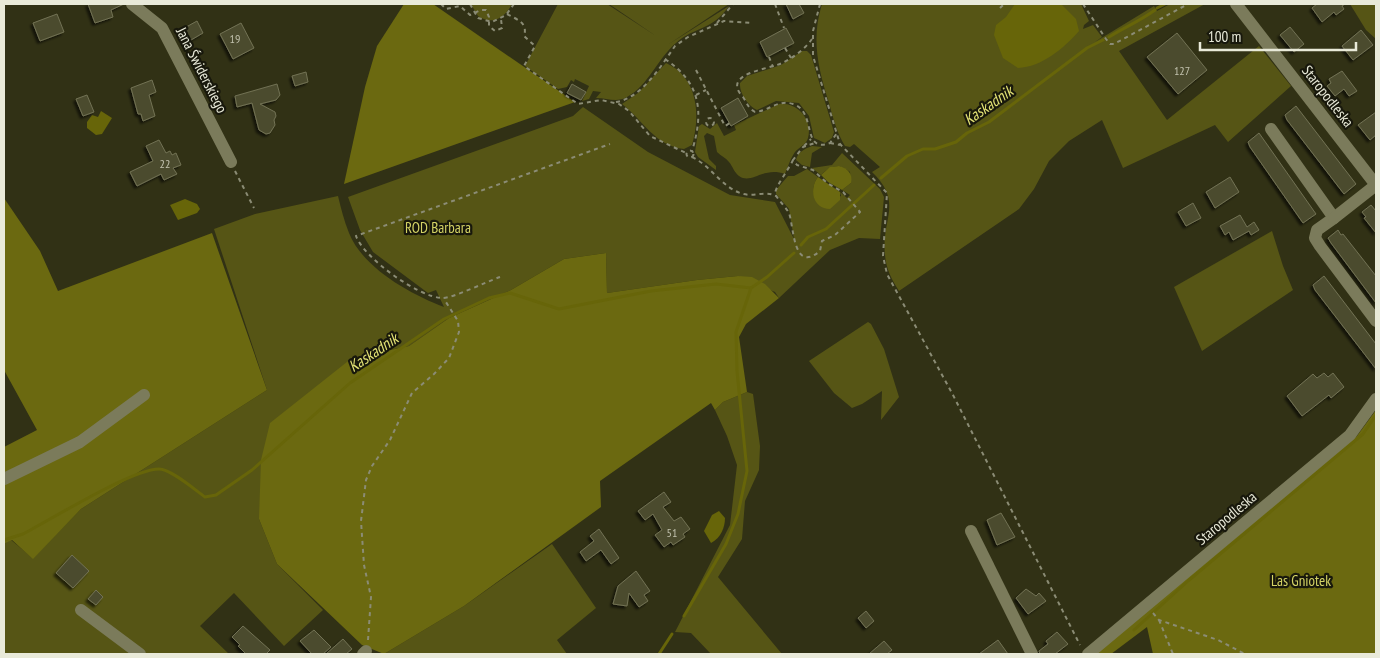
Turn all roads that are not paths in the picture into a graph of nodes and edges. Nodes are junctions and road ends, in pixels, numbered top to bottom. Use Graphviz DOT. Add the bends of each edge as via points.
graph roads {
  1 [pos="132,4"];
  2 [pos="1236,4"];
  3 [pos="1271,129"];
  4 [pos="231,162"];
  5 [pos="1376,185"];
  6 [pos="1334,218"];
  7 [pos="1376,321"];
  8 [pos="144,395"];
  9 [pos="1376,399"];
  10 [pos="4,479"];
  11 [pos="972,531"];
  12 [pos="81,610"];
  13 [pos="1084,650"];
  14 [pos="140,654"];
  15 [pos="1032,654"];
  1 -- 4 [label="street, Jana Świderskiego" via="162,28"];
  2 -- 5 [label="street, Staropodleska"];
  3 -- 6 [label="street"];
  5 -- 6 [label="street"];
  6 -- 7 [label="street" via="1317,230 1316,238"];
  8 -- 10 [label="street" via="80,442"];
  9 -- 13 [label="street, Staropodleska" via="1350,435 1146,606"];
  11 -- 15 [label="street"];
  12 -- 14 [label="street"];
}
